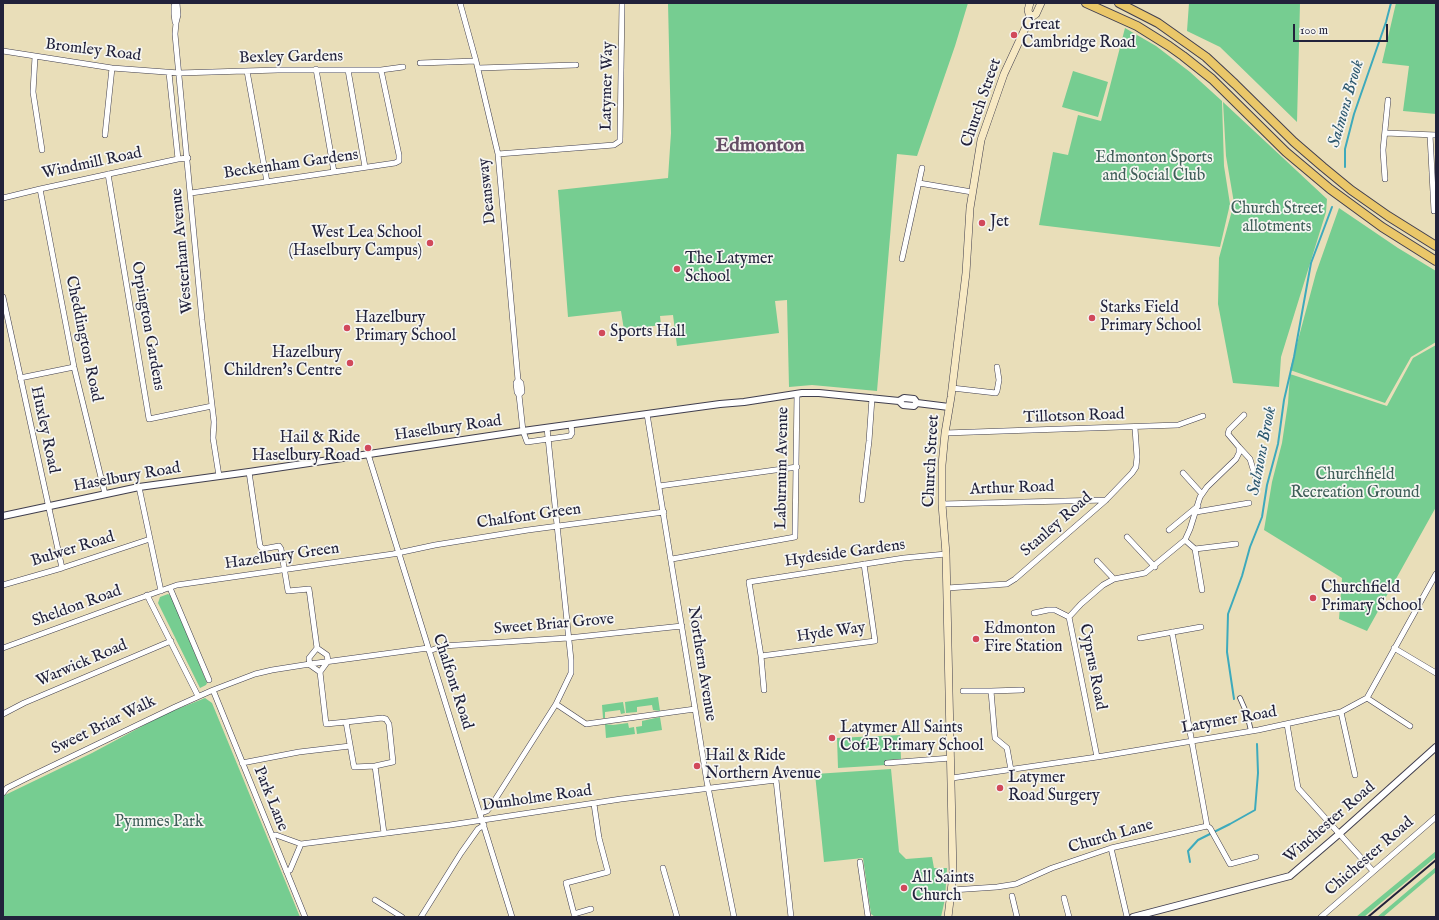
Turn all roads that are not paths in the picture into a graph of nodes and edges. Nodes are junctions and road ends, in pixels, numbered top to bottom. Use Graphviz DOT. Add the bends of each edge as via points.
graph roads {
  1 [pos="176,3"];
  2 [pos="460,3"];
  3 [pos="622,3"];
  4 [pos="1030,3"];
  5 [pos="1041,3"];
  6 [pos="1086,3"];
  7 [pos="1119,3"];
  8 [pos="1030,18"];
  9 [pos="3,51"];
  10 [pos="35,57"];
  11 [pos="476,61"];
  12 [pos="420,62"];
  13 [pos="576,65"];
  14 [pos="403,67"];
  15 [pos="112,68"];
  16 [pos="478,68"];
  17 [pos="316,69"];
  18 [pos="348,70"];
  19 [pos="381,70"];
  20 [pos="247,71"];
  21 [pos="169,73"];
  22 [pos="179,73"];
  23 [pos="1388,100"];
  24 [pos="184,116"];
  25 [pos="174,117"];
  26 [pos="1385,133"];
  27 [pos="106,135"];
  28 [pos="1433,135"];
  29 [pos="42,150"];
  30 [pos="498,154"];
  31 [pos="188,158"];
  32 [pos="178,159"];
  33 [pos="366,167"];
  34 [pos="922,168"];
  35 [pos="334,172"];
  36 [pos="108,174"];
  37 [pos="1385,180"];
  38 [pos="267,182"];
  39 [pos="919,183"];
  40 [pos="40,189"];
  41 [pos="972,192"];
  42 [pos="191,193"];
  43 [pos="3,198"];
  44 [pos="1434,211"];
  45 [pos="1436,246"];
  46 [pos="902,259"];
  47 [pos="1436,261"];
  48 [pos="3,297"];
  49 [pos="74,367"];
  50 [pos="997,367"];
  51 [pos="20,378"];
  52 [pos="952,388"];
  53 [pos="797,394"];
  54 [pos="872,398"];
  55 [pos="212,406"];
  56 [pos="949,407"];
  57 [pos="647,414"];
  58 [pos="1244,415"];
  59 [pos="1202,416"];
  60 [pos="571,425"];
  61 [pos="547,428"];
  62 [pos="1135,428"];
  63 [pos="523,432"];
  64 [pos="945,433"];
  65 [pos="549,439"];
  66 [pos="1239,446"];
  67 [pos="368,454"];
  68 [pos="797,468"];
  69 [pos="249,472"];
  70 [pos="1183,473"];
  71 [pos="219,476"];
  72 [pos="1256,478"];
  73 [pos="659,486"];
  74 [pos="139,487"];
  75 [pos="105,494"];
  76 [pos="1202,494"];
  77 [pos="862,500"];
  78 [pos="1106,500"];
  79 [pos="1249,503"];
  80 [pos="942,504"];
  81 [pos="1198,506"];
  82 [pos="48,507"];
  83 [pos="664,512"];
  84 [pos="1196,512"];
  85 [pos="3,516"];
  86 [pos="558,526"];
  87 [pos="1169,530"];
  88 [pos="1126,537"];
  89 [pos="150,539"];
  90 [pos="1185,540"];
  91 [pos="1236,544"];
  92 [pos="1195,549"];
  93 [pos="399,553"];
  94 [pos="946,554"];
  95 [pos="672,559"];
  96 [pos="1097,561"];
  97 [pos="864,564"];
  98 [pos="1155,567"];
  99 [pos="62,568"];
  100 [pos="284,570"];
  101 [pos="1436,574"];
  102 [pos="1114,579"];
  103 [pos="3,585"];
  104 [pos="170,588"];
  105 [pos="947,588"];
  106 [pos="1202,590"];
  107 [pos="161,591"];
  108 [pos="148,595"];
  109 [pos="1034,612"];
  110 [pos="1069,617"];
  111 [pos="682,626"];
  112 [pos="1201,627"];
  113 [pos="1172,632"];
  114 [pos="568,638"];
  115 [pos="1140,638"];
  116 [pos="171,641"];
  117 [pos="3,648"];
  118 [pos="317,648"];
  119 [pos="1394,648"];
  120 [pos="428,649"];
  121 [pos="761,656"];
  122 [pos="328,661"];
  123 [pos="310,664"];
  124 [pos="320,672"];
  125 [pos="1436,673"];
  126 [pos="209,680"];
  127 [pos="213,690"];
  128 [pos="764,690"];
  129 [pos="1022,690"];
  130 [pos="964,691"];
  131 [pos="991,691"];
  132 [pos="198,696"];
  133 [pos="1246,696"];
  134 [pos="1367,698"];
  135 [pos="556,704"];
  136 [pos="695,709"];
  137 [pos="1341,712"];
  138 [pos="3,714"];
  139 [pos="346,722"];
  140 [pos="1287,724"];
  141 [pos="1410,726"];
  142 [pos="1251,731"];
  143 [pos="1192,741"];
  144 [pos="350,746"];
  145 [pos="1436,747"];
  146 [pos="1097,757"];
  147 [pos="952,758"];
  148 [pos="242,763"];
  149 [pos="887,763"];
  150 [pos="375,766"];
  151 [pos="1011,770"];
  152 [pos="1355,776"];
  153 [pos="952,778"];
  154 [pos="5,788"];
  155 [pos="708,788"];
  156 [pos="3,793"];
  157 [pos="594,804"];
  158 [pos="481,813"];
  159 [pos="1436,817"];
  160 [pos="483,822"];
  161 [pos="1208,827"];
  162 [pos="384,833"];
  163 [pos="1339,834"];
  164 [pos="272,836"];
  165 [pos="301,844"];
  166 [pos="1110,848"];
  167 [pos="1256,857"];
  168 [pos="860,862"];
  169 [pos="663,868"];
  170 [pos="286,871"];
  171 [pos="1373,871"];
  172 [pos="952,890"];
  173 [pos="1012,896"];
  174 [pos="1064,898"];
  175 [pos="375,900"];
  176 [pos="592,909"];
  177 [pos="305,917"];
  178 [pos="402,917"];
  179 [pos="421,917"];
  180 [pos="512,917"];
  181 [pos="677,917"];
  182 [pos="734,917"];
  183 [pos="791,917"];
  184 [pos="868,917"];
  185 [pos="948,917"];
  186 [pos="1017,917"];
  187 [pos="1069,917"];
  188 [pos="1127,917"];
  189 [pos="1133,917"];
  190 [pos="1321,917"];
  1 -- 22 [label="street, Westerham Avenue" via="174,14"];
  2 -- 11 [label="street, Deansway"];
  3 -- 30 [label="street, Latymer Way" via="620,141 614,145"];
  4 -- 8 [label="main road, Church Street"];
  5 -- 8 [label="main road, Church Street" via="1036,14"];
  6 -- 47 [label="highway" via="1137,26 1170,46 1212,79 1286,152 1330,189 1382,227"];
  7 -- 45 [label="highway" via="1158,23 1191,46 1220,70 1323,168 1388,216"];
  8 -- 41 [label="main road, Church Street" via="1004,74 981,140"];
  9 -- 10 [label="street, Bromley Road"];
  10 -- 15 [label="street, Bromley Road"];
  10 -- 29 [label="street" via="33,92"];
  11 -- 12 [label="street"];
  11 -- 16 [label="street, Deansway"];
  13 -- 16 [label="street"];
  14 -- 19 [label="street, Bexley Gardens"];
  15 -- 21 [label="street, Bromley Road"];
  15 -- 27 [label="street"];
  16 -- 30 [label="street, Deansway"];
  17 -- 18 [label="street, Bexley Gardens"];
  17 -- 20 [label="street, Bexley Gardens"];
  17 -- 35 [label="street"];
  18 -- 19 [label="street, Bexley Gardens"];
  18 -- 33 [label="street"];
  19 -- 33 [label="street, Beckenham Gardens" via="399,161"];
  20 -- 22 [label="street, Bexley Gardens"];
  20 -- 38 [label="street"];
  21 -- 22 [label="street, Bromley Road"];
  21 -- 25 [label="street"];
  22 -- 24 [label="street, Westerham Avenue"];
  23 -- 26 [label="street"];
  24 -- 25 [label="street"];
  24 -- 31 [label="street, Westerham Avenue"];
  25 -- 32 [label="street"];
  26 -- 28 [label="street"];
  26 -- 37 [label="street" via="1382,150"];
  28 -- 44 [label="street"];
  30 -- 63 [label="street, Deansway" via="518,380 516,383"];
  31 -- 32 [label="street, Windmill Road"];
  31 -- 42 [label="street, Westerham Avenue"];
  32 -- 36 [label="street, Windmill Road"];
  33 -- 35 [label="street, Beckenham Gardens"];
  34 -- 39 [label="street"];
  35 -- 38 [label="street, Beckenham Gardens"];
  36 -- 40 [label="street, Windmill Road"];
  36 -- 55 [label="street, Orpington Gardens" via="149,419"];
  38 -- 42 [label="street, Beckenham Gardens"];
  39 -- 41 [label="street"];
  39 -- 46 [label="street"];
  40 -- 43 [label="street, Windmill Road"];
  40 -- 49 [label="street, Cheddington Road"];
  41 -- 52 [label="main road, Church Street" via="966,273"];
  42 -- 55 [label="street, Westerham Avenue"];
  48 -- 51 [label="street, Huxley Road"];
  49 -- 51 [label="street"];
  49 -- 75 [label="street, Cheddington Road"];
  50 -- 52 [label="street" via="999,380 996,392"];
  51 -- 82 [label="street, Huxley Road"];
  52 -- 56 [label="main road, Church Street"];
  53 -- 54 [label="street, Haselbury Road" via="819,393"];
  53 -- 57 [label="street, Haselbury Road"];
  53 -- 68 [label="street, Laburnum Avenue"];
  54 -- 56 [label="street, Haselbury Road" via="899,401 903,405 914,406 917,403"];
  54 -- 77 [label="street"];
  55 -- 71 [label="street, Westerham Avenue" via="213,438"];
  56 -- 64 [label="main road, Church Street"];
  57 -- 60 [label="street, Haselbury Road"];
  57 -- 73 [label="street, Northern Avenue"];
  58 -- 66 [label="street" via="1228,434"];
  59 -- 62 [label="street, Tillotson Road" via="1178,426"];
  60 -- 61 [label="street, Haselbury Road"];
  60 -- 65 [label="street" via="571,435"];
  61 -- 63 [label="street, Haselbury Road"];
  61 -- 65 [label="street"];
  62 -- 64 [label="street, Tillotson Road"];
  62 -- 78 [label="street, Stanley Road" via="1136,467"];
  63 -- 65 [label="street" via="527,442"];
  63 -- 67 [label="street, Haselbury Road"];
  64 -- 80 [label="main road, Church Street"];
  65 -- 86 [label="street"];
  66 -- 72 [label="street" via="1250,459"];
  66 -- 76 [label="street" via="1236,459"];
  67 -- 69 [label="street, Haselbury Road"];
  67 -- 93 [label="street, Chalfont Road"];
  68 -- 73 [label="street"];
  68 -- 95 [label="street, Laburnum Avenue" via="795,537"];
  69 -- 71 [label="street, Haselbury Road"];
  69 -- 100 [label="street" via="260,546 279,546"];
  70 -- 76 [label="street"];
  71 -- 74 [label="street, Haselbury Road"];
  73 -- 83 [label="street, Northern Avenue"];
  74 -- 75 [label="street, Haselbury Road"];
  74 -- 89 [label="street"];
  75 -- 82 [label="street, Haselbury Road"];
  76 -- 81 [label="street"];
  78 -- 80 [label="street, Arthur Road"];
  78 -- 105 [label="street, Stanley Road" via="1007,584"];
  79 -- 84 [label="street"];
  80 -- 94 [label="main road, Church Street"];
  81 -- 84 [label="street"];
  81 -- 87 [label="street"];
  82 -- 85 [label="street, Haselbury Road"];
  82 -- 99 [label="street, Huxley Road"];
  83 -- 86 [label="street, Chalfont Green"];
  83 -- 95 [label="street, Northern Avenue"];
  84 -- 90 [label="street"];
  86 -- 93 [label="street, Chalfont Green"];
  86 -- 114 [label="street"];
  88 -- 98 [label="street"];
  89 -- 99 [label="street, Bulwer Road"];
  89 -- 107 [label="street"];
  90 -- 92 [label="street"];
  90 -- 98 [label="street"];
  91 -- 92 [label="street"];
  92 -- 106 [label="street"];
  93 -- 100 [label="street, Hazelbury Green"];
  93 -- 120 [label="street, Chalfont Road"];
  94 -- 97 [label="street, Hydeside Gardens"];
  94 -- 105 [label="main road, Church Street"];
  95 -- 111 [label="street, Northern Avenue"];
  96 -- 102 [label="street"];
  97 -- 121 [label="street, Hydeside Gardens" via="749,582"];
  97 -- 121 [label="street, Hyde Way" via="875,640"];
  98 -- 102 [label="street" via="1145,574"];
  99 -- 103 [label="street, Bulwer Road"];
  100 -- 104 [label="street, Hazelbury Green"];
  100 -- 118 [label="street" via="288,591 309,589"];
  101 -- 119 [label="street"];
  102 -- 110 [label="street" via="1103,585"];
  104 -- 107 [label="street"];
  104 -- 126 [label="street"];
  105 -- 147 [label="main road, Church Street"];
  107 -- 108 [label="street, Sheldon Road"];
  108 -- 116 [label="street"];
  108 -- 117 [label="street, Sheldon Road"];
  109 -- 110 [label="street, Cyprus Road" via="1055,610"];
  110 -- 146 [label="street, Cyprus Road"];
  111 -- 114 [label="street, Sweet Briar Grove"];
  111 -- 136 [label="street, Northern Avenue"];
  112 -- 113 [label="street"];
  113 -- 115 [label="street"];
  113 -- 143 [label="street"];
  114 -- 120 [label="street, Sweet Briar Grove"];
  114 -- 135 [label="street" via="571,674"];
  116 -- 132 [label="street"];
  116 -- 138 [label="street, Warwick Road"];
  118 -- 122 [label="street" via="327,655"];
  118 -- 123 [label="street" via="309,658"];
  119 -- 125 [label="street"];
  119 -- 134 [label="street"];
  120 -- 122 [label="street, Sweet Briar Grove"];
  120 -- 158 [label="street, Chalfont Road"];
  121 -- 128 [label="street"];
  122 -- 123 [label="street, Sweet Briar Grove"];
  122 -- 124 [label="street"];
  123 -- 124 [label="street"];
  123 -- 127 [label="street, Sweet Briar Grove" via="256,674"];
  124 -- 139 [label="street" via="326,723 328,725"];
  127 -- 132 [label="street, Sweet Briar Walk"];
  127 -- 148 [label="street, Park Lane"];
  129 -- 131 [label="street"];
  130 -- 131 [label="street"];
  131 -- 151 [label="street" via="995,738 1007,748"];
  132 -- 154 [label="street, Sweet Briar Walk"];
  133 -- 142 [label="street" via="1241,700"];
  134 -- 137 [label="street, Latymer Road"];
  134 -- 141 [label="street"];
  135 -- 136 [label="street" via="586,724"];
  135 -- 158 [label="street" via="491,806"];
  136 -- 155 [label="street, Northern Avenue"];
  137 -- 140 [label="street, Latymer Road"];
  137 -- 152 [label="street"];
  139 -- 144 [label="street"];
  139 -- 150 [label="street" via="382,718 388,722 394,760 392,764"];
  140 -- 142 [label="street, Latymer Road"];
  140 -- 163 [label="street" via="1298,788"];
  142 -- 143 [label="street, Latymer Road"];
  143 -- 146 [label="street, Latymer Road"];
  143 -- 161 [label="street"];
  144 -- 148 [label="street" via="299,752"];
  144 -- 150 [label="street" via="354,767"];
  145 -- 163 [label="street, Winchester Road"];
  146 -- 151 [label="street, Latymer Road"];
  147 -- 149 [label="street"];
  147 -- 153 [label="main road, Church Street"];
  148 -- 164 [label="street, Park Lane"];
  150 -- 162 [label="street"];
  151 -- 153 [label="street, Latymer Road"];
  153 -- 172 [label="main road, Church Street"];
  154 -- 156 [label="street, Sweet Briar Walk"];
  155 -- 157 [label="street, Dunholme Road"];
  155 -- 182 [label="street, Northern Avenue"];
  155 -- 183 [label="street, Dunholme Road" via="776,780"];
  157 -- 160 [label="street, Dunholme Road"];
  157 -- 176 [label="street" via="608,872 566,883 574,914"];
  158 -- 160 [label="street, Chalfont Road"];
  159 -- 171 [label="street, Chichester Road"];
  160 -- 162 [label="street, Dunholme Road"];
  160 -- 179 [label="street"];
  160 -- 180 [label="street, Chalfont Road"];
  161 -- 166 [label="street, Church Lane"];
  161 -- 167 [label="street" via="1230,864"];
  162 -- 165 [label="street, Dunholme Road"];
  163 -- 171 [label="street"];
  163 -- 189 [label="street, Winchester Road" via="1290,876"];
  164 -- 165 [label="street, Dunholme Road" via="276,835"];
  164 -- 170 [label="street, Park Lane"];
  165 -- 170 [label="street" via="290,870"];
  166 -- 172 [label="street, Church Lane" via="1052,868 1016,884"];
  166 -- 188 [label="street"];
  168 -- 184 [label="street"];
  169 -- 181 [label="street"];
  170 -- 177 [label="street, Park Lane"];
  171 -- 190 [label="street, Chichester Road"];
  172 -- 185 [label="main road, Church Street"];
  173 -- 186 [label="street"];
  174 -- 187 [label="street"];
  175 -- 178 [label="street"];
}
